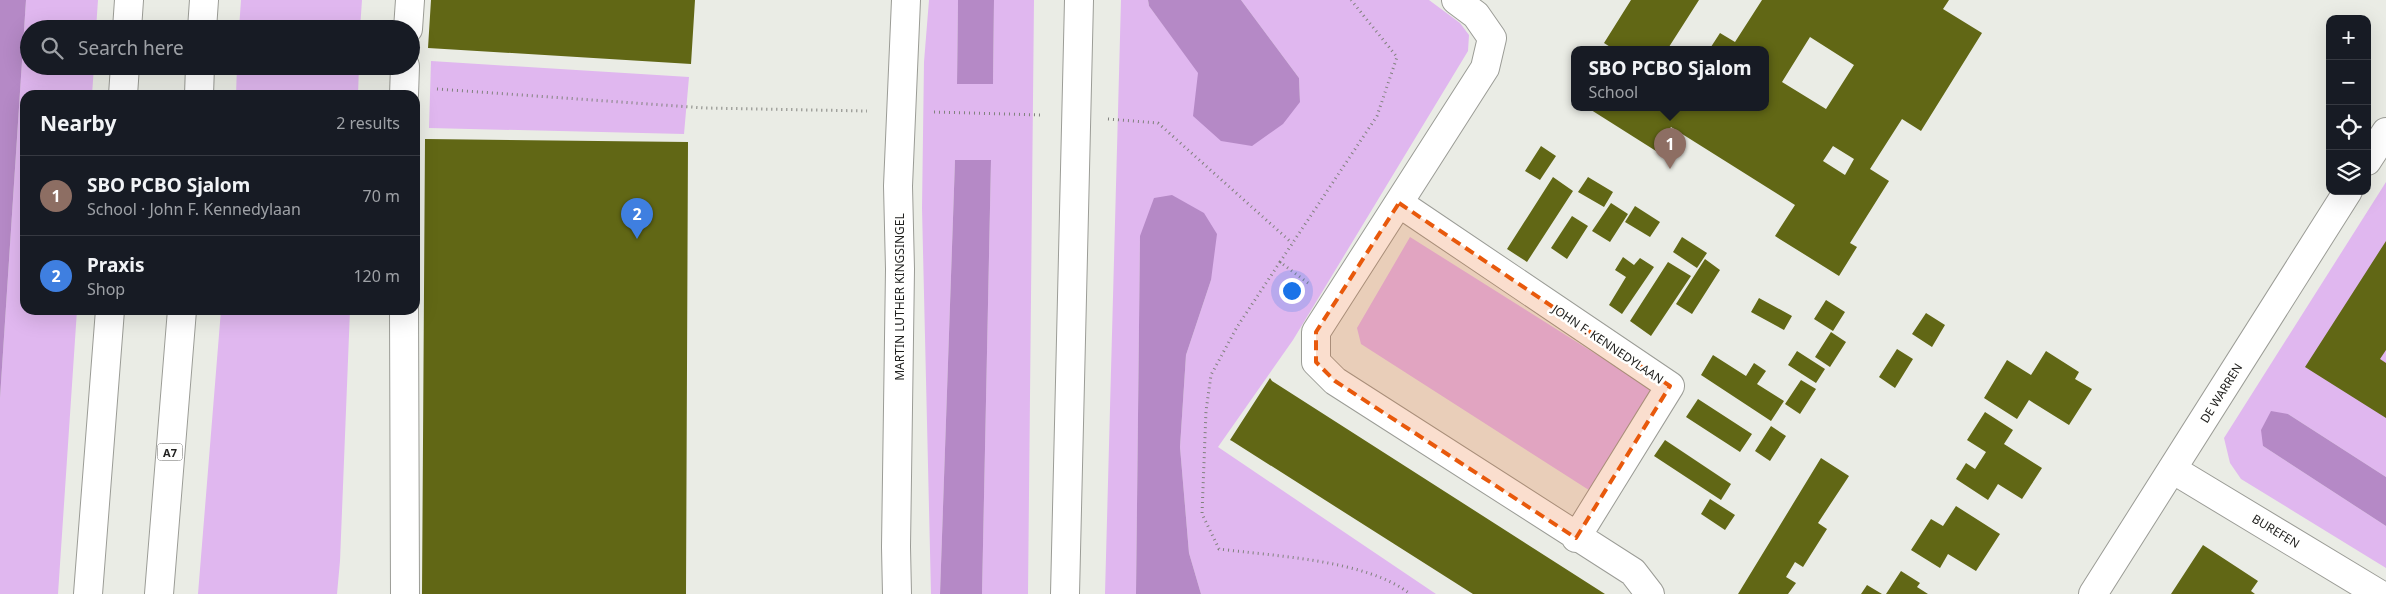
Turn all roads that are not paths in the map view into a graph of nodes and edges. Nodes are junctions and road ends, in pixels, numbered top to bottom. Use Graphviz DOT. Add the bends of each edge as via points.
graph roads {
  1 [pos="129,0"];
  2 [pos="204,0"];
  3 [pos="410,0"];
  4 [pos="906,0"];
  5 [pos="1079,0"];
  6 [pos="1456,0"];
  7 [pos="128,20"];
  8 [pos="203,20"];
  9 [pos="409,20"];
  10 [pos="125,75"];
  11 [pos="200,75"];
  12 [pos="124,90"];
  13 [pos="199,90"];
  14 [pos="2386,132"];
  15 [pos="2371,155"];
  16 [pos="2345,195"];
  17 [pos="1399,203"];
  18 [pos="110,315"];
  19 [pos="182,315"];
  20 [pos="404,315"];
  21 [pos="2172,469"];
  22 [pos="1576,538"];
  23 [pos="88,594"];
  24 [pos="159,594"];
  25 [pos="405,594"];
  26 [pos="897,594"];
  27 [pos="1065,594"];
  28 [pos="1650,594"];
  29 [pos="2093,594"];
  30 [pos="2379,594"];
  1 -- 7 [label="main road"];
  2 -- 8 [label="main road"];
  3 -- 9 [label="main road"];
  4 -- 26 [label="main road, MARTIN LUTHER KINGSINGEL" via="898,186"];
  5 -- 27 [label="main road"];
  6 -- 17 [label="main road" via="1476,15 1492,38 1485,68"];
  10 -- 12 [label="main road"];
  11 -- 13 [label="main road"];
  14 -- 15 [label="main road"];
  16 -- 21 [label="main road, DE WARREN"];
  17 -- 22 [label="main road" via="1316,332 1316,362 1334,381"];
  17 -- 22 [label="main road, JOHN F. KENNEDYLAAN" via="1670,386"];
  18 -- 23 [label="main road"];
  19 -- 24 [label="main road, A7"];
  20 -- 25 [label="main road"];
  21 -- 29 [label="main road, DE WARREN"];
  21 -- 30 [label="main road, BUREFEN"];
  22 -- 28 [label="main road" via="1632,572"];
}
